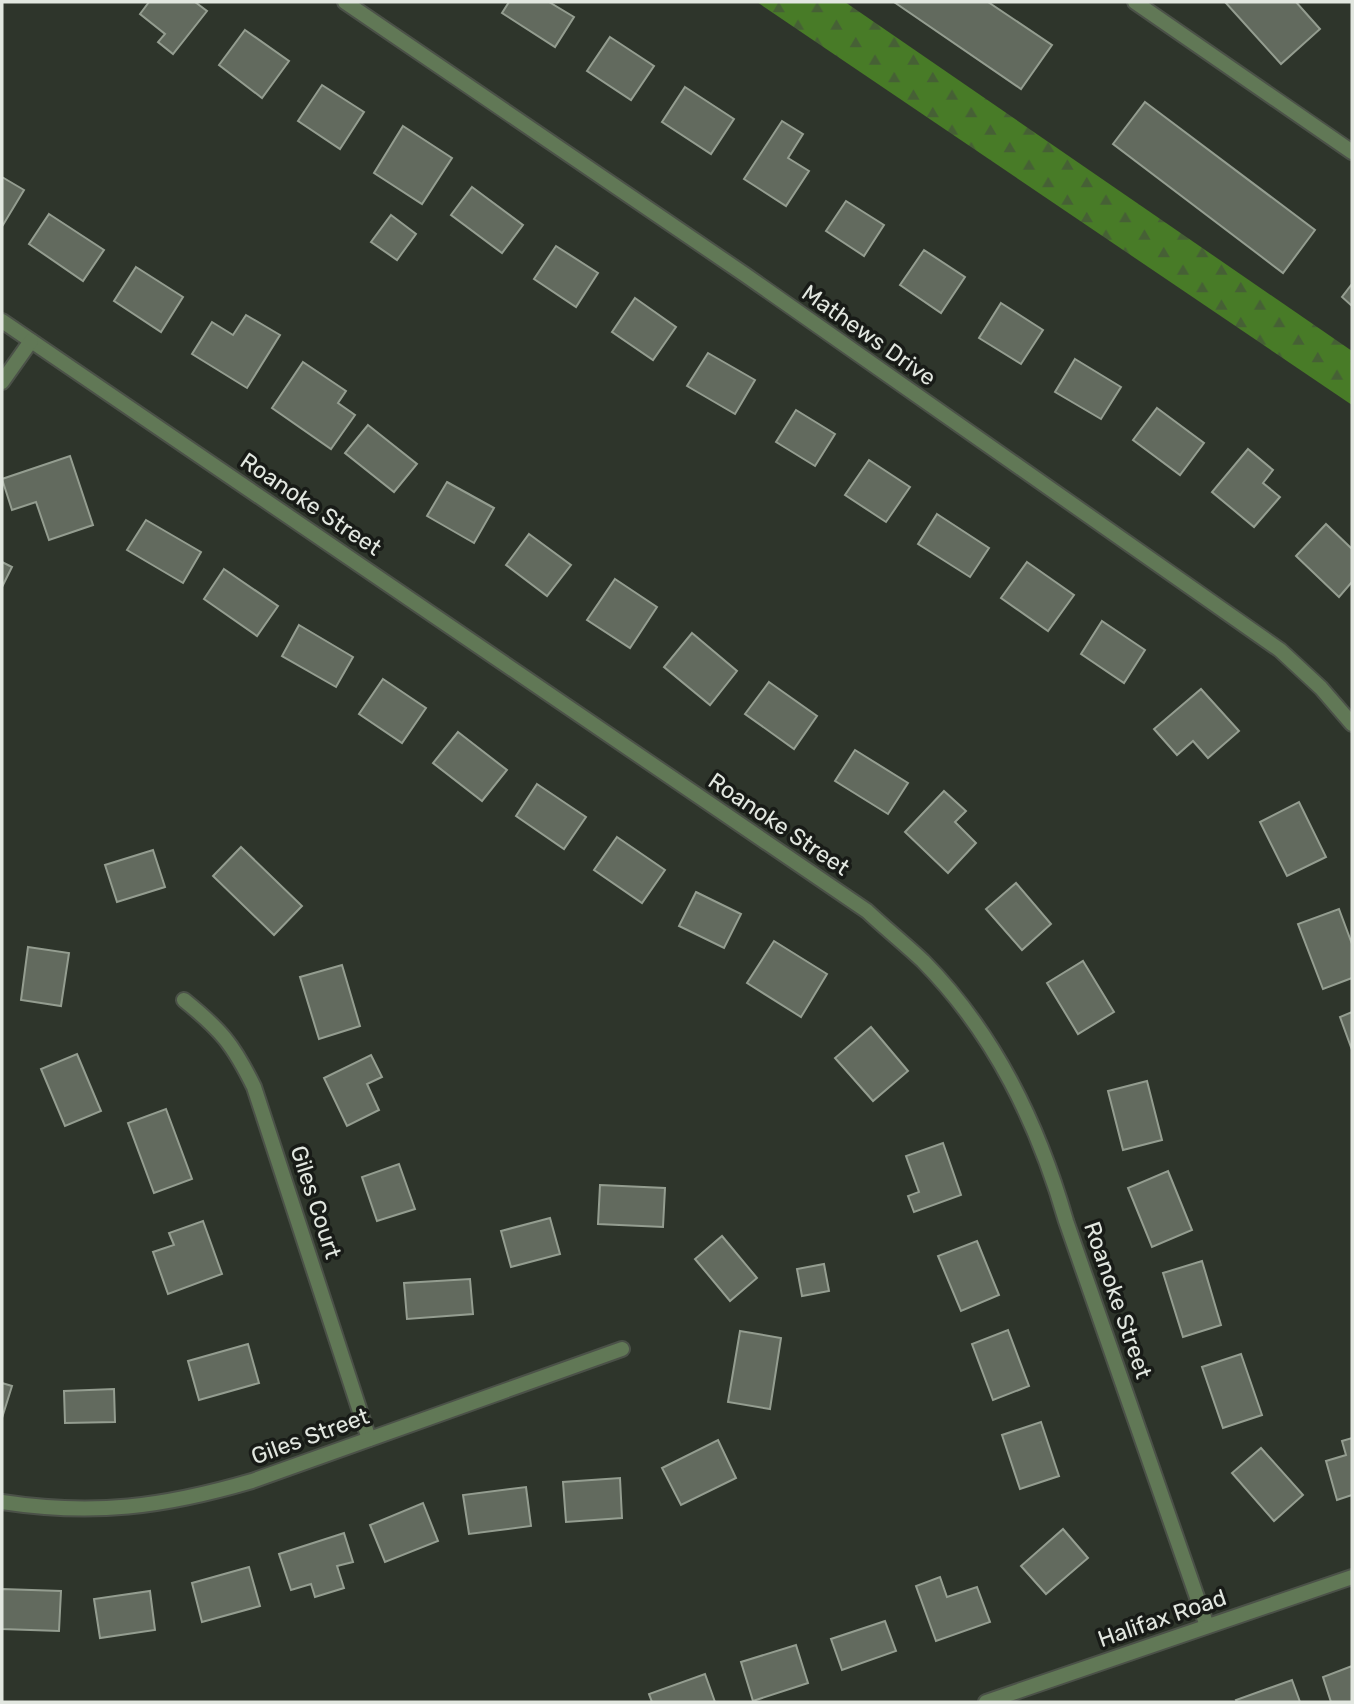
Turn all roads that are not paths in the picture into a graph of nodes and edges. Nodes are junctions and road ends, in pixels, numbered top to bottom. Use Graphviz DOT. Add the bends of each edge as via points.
graph roads {
  1 [pos="345,2"];
  2 [pos="1135,2"];
  3 [pos="1352,152"];
  4 [pos="2,321"];
  5 [pos="31,341"];
  6 [pos="2,382"];
  7 [pos="1352,724"];
  8 [pos="184,1000"];
  9 [pos="622,1349"];
  10 [pos="369,1439"];
  11 [pos="2,1502"];
  12 [pos="1352,1577"];
  13 [pos="1207,1626"];
  14 [pos="986,1702"];
  1 -- 7 [label="street, Mathews Drive" via="744,274 1280,650"];
  2 -- 3 [label="street"];
  4 -- 5 [label="street, Roanoke Street"];
  5 -- 6 [label="street"];
  5 -- 13 [label="street, Roanoke Street" via="867,911 923,961 964,1008 1000,1060 1029,1115"];
  8 -- 10 [label="street, Giles Court" via="223,1035 254,1087"];
  9 -- 10 [label="street, Giles Street"];
  10 -- 11 [label="street, Giles Street" via="196,1497 79,1510"];
  12 -- 13 [label="street, Halifax Road"];
  13 -- 14 [label="street, Halifax Road"];
}
